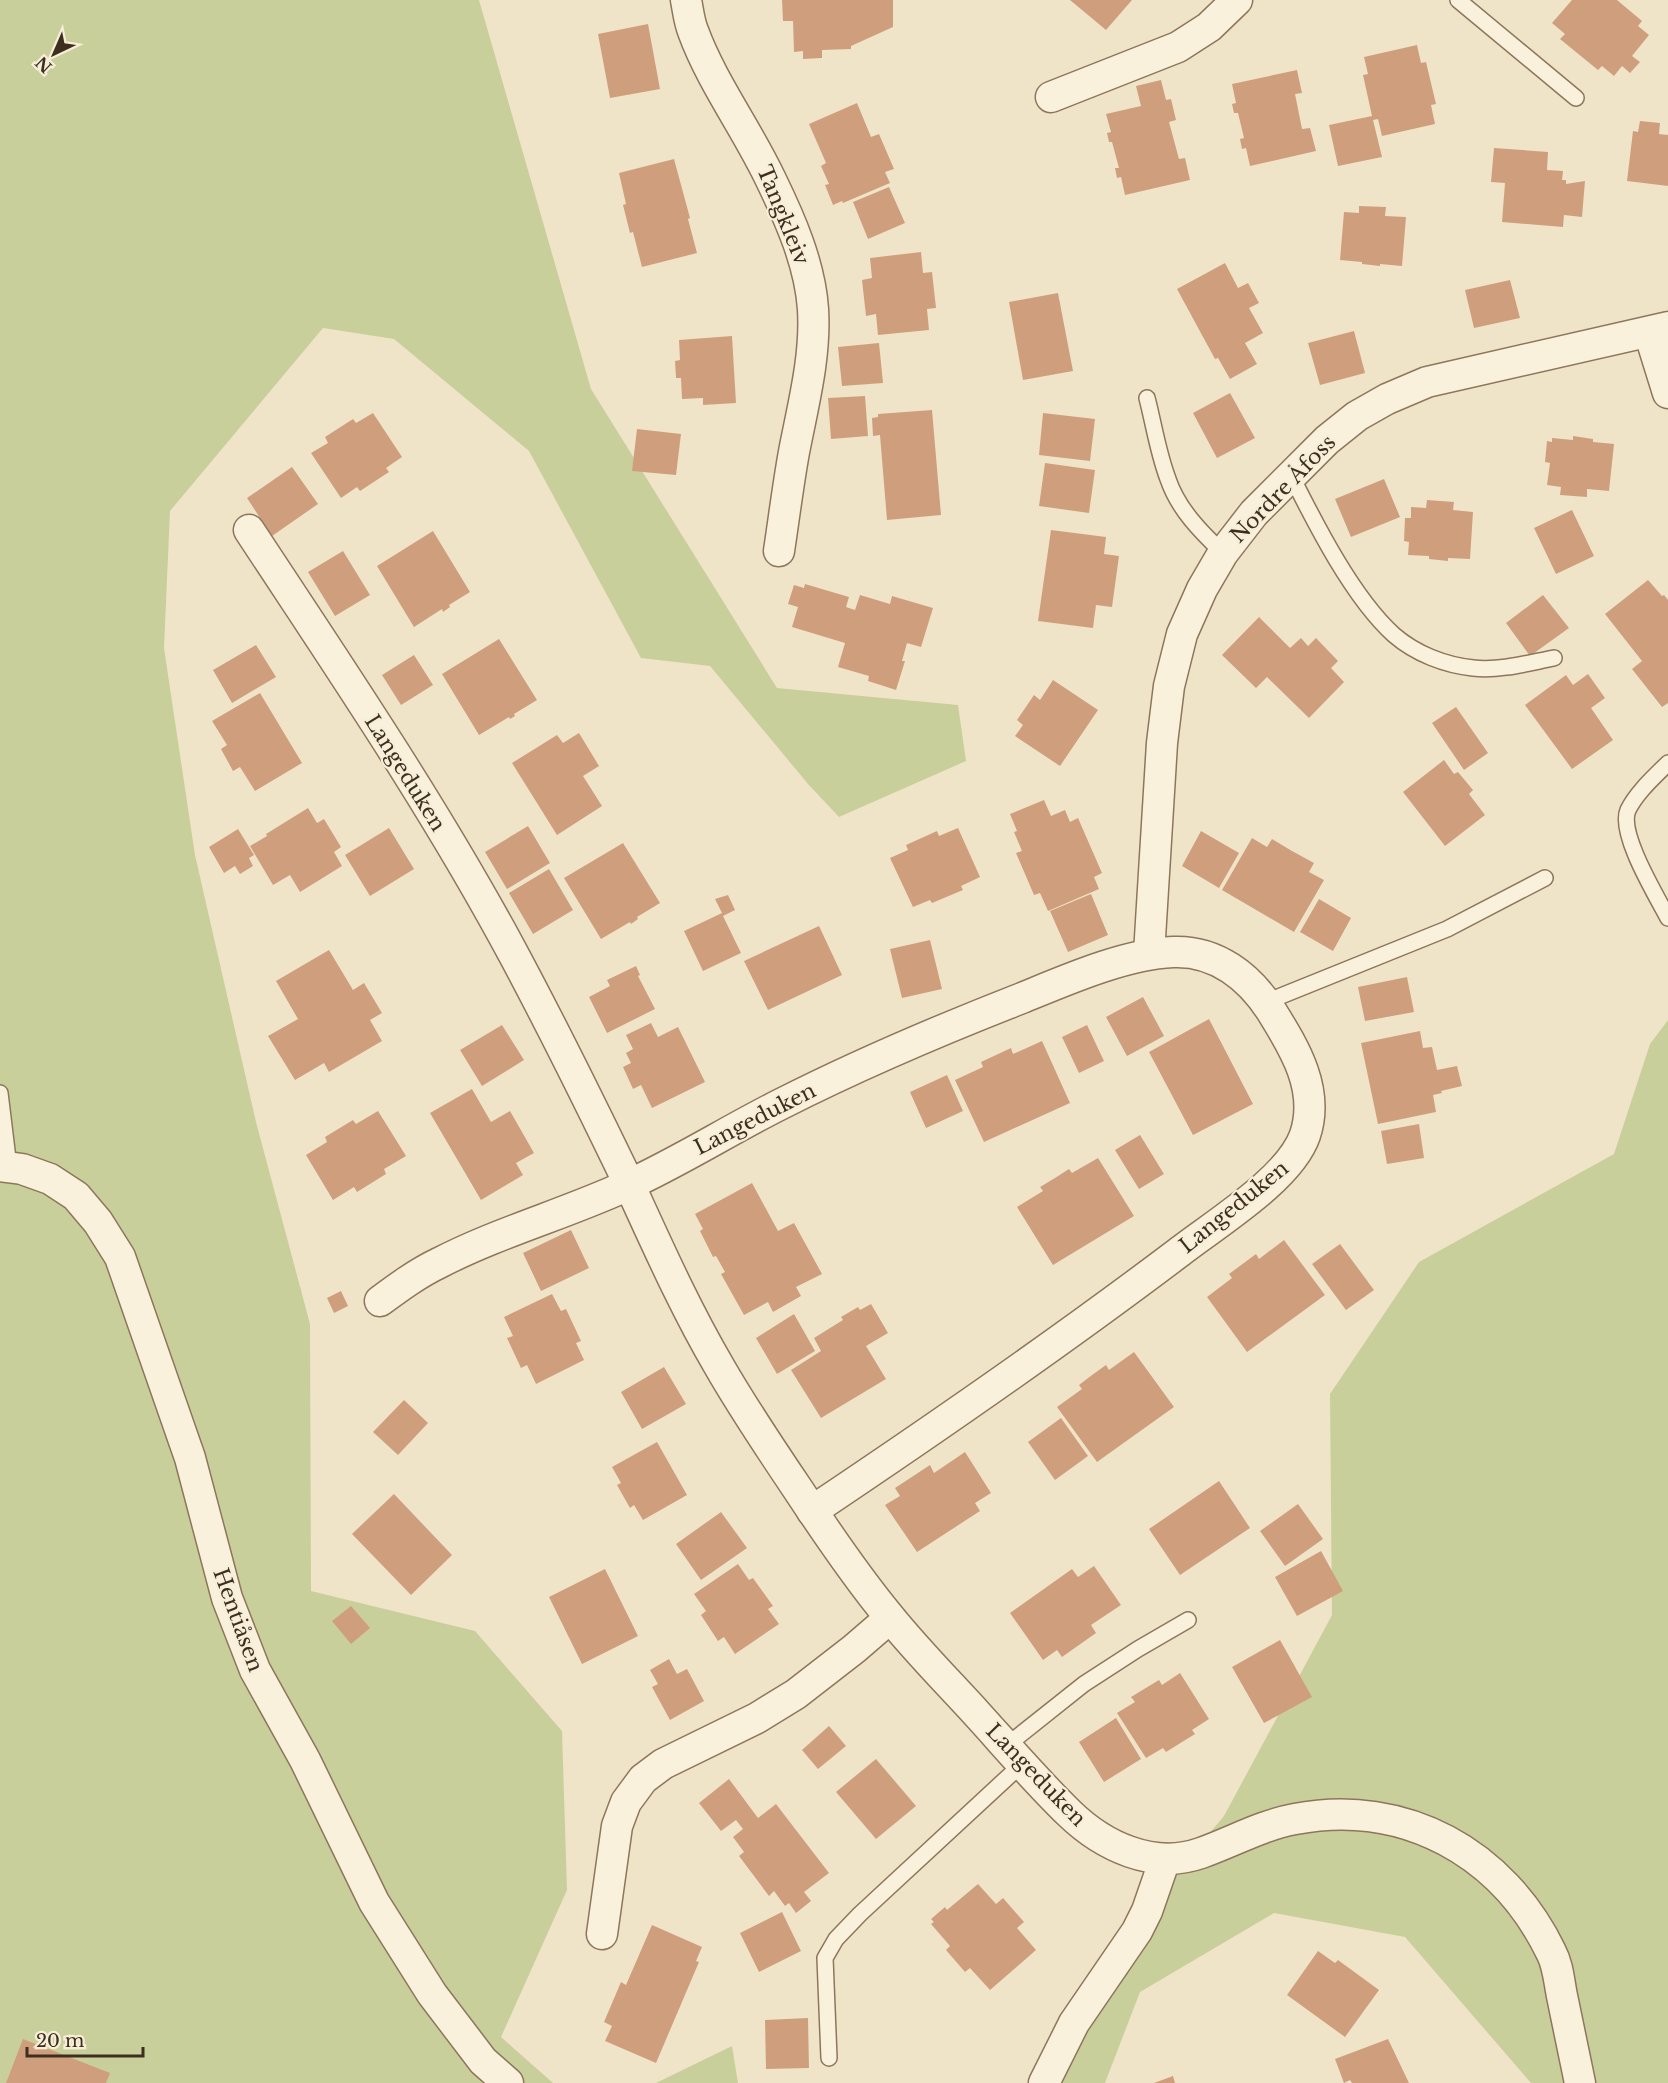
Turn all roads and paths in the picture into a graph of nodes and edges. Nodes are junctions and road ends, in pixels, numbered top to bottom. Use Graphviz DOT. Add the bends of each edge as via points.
graph roads {
  1 [pos="686,0"];
  2 [pos="1237,0"];
  3 [pos="1458,0"];
  4 [pos="1050,97"];
  5 [pos="1576,98"];
  6 [pos="1659,330"];
  7 [pos="1668,393"];
  8 [pos="1147,398"];
  9 [pos="1291,475"];
  10 [pos="249,530"];
  11 [pos="779,551"];
  12 [pos="1223,553"];
  13 [pos="1554,658"];
  14 [pos="1668,763"];
  15 [pos="1545,878"];
  16 [pos="1668,918"];
  17 [pos="1149,954"];
  18 [pos="1266,1002"];
  19 [pos="0,1093"];
  20 [pos="4,1166"];
  21 [pos="629,1185"];
  22 [pos="380,1300"];
  23 [pos="812,1511"];
  24 [pos="890,1618"];
  25 [pos="1188,1620"];
  26 [pos="1014,1755"];
  27 [pos="1165,1859"];
  28 [pos="602,1934"];
  29 [pos="829,2058"];
  30 [pos="508,2083"];
  31 [pos="1044,2083"];
  32 [pos="1580,2083"];
  1 -- 11 [label="street, Tangkleiv" via="692,29 704,55 771,179 794,233 813,306 810,371"];
  2 -- 4 [label="street" via="1209,27 1178,47"];
  3 -- 5 [label="lane"];
  6 -- 7 [label="street"];
  6 -- 9 [label="street, Nordre Åfoss" via="1426,382 1357,416"];
  8 -- 12 [label="lane" via="1168,480 1179,503 1197,528"];
  9 -- 12 [label="street, Nordre Åfoss"];
  9 -- 13 [label="lane" via="1354,586 1395,635 1442,662 1474,668 1508,667"];
  10 -- 21 [label="street, Langeduken" via="396,756 508,944"];
  12 -- 17 [label="street, Nordre Åfoss" via="1182,634 1169,686"];
  14 -- 16 [label="lane" via="1637,795 1627,812 1626,827"];
  15 -- 18 [label="lane" via="1448,929"];
  17 -- 18 [label="street, Langeduken" via="1200,953 1248,980"];
  17 -- 21 [label="street, Langeduken" via="1056,984 917,1039 782,1104"];
  18 -- 23 [label="street, Langeduken" via="1294,1046 1308,1085 1310,1112 1295,1156 1232,1212 1127,1291 1011,1376"];
  19 -- 20 [label="lane"];
  20 -- 30 [label="street, Hentiåsen" via="50,1179 76,1196 120,1257 190,1458 227,1598 255,1670 305,1760 374,1902 432,1994 483,2061"];
  21 -- 22 [label="street, Langeduken" via="471,1247 413,1277"];
  21 -- 23 [label="street, Langeduken" via="663,1261 718,1365"];
  23 -- 24 [label="street, Langeduken"];
  24 -- 26 [label="street, Langeduken"];
  24 -- 28 [label="street" via="796,1694 757,1718 663,1764 643,1779 626,1802 617,1826"];
  25 -- 26 [label="lane" via="1084,1684"];
  26 -- 27 [label="street, Langeduken" via="1072,1816 1095,1834 1124,1850"];
  26 -- 29 [label="lane" via="836,1939 825,1958"];
  27 -- 31 [label="street" via="1137,1931 1074,2023"];
  27 -- 32 [label="street, Langeduken" via="1194,1856 1259,1828 1297,1818 1337,1815 1386,1818 1424,1828 1463,1848 1508,1890 1554,1956"];
}
